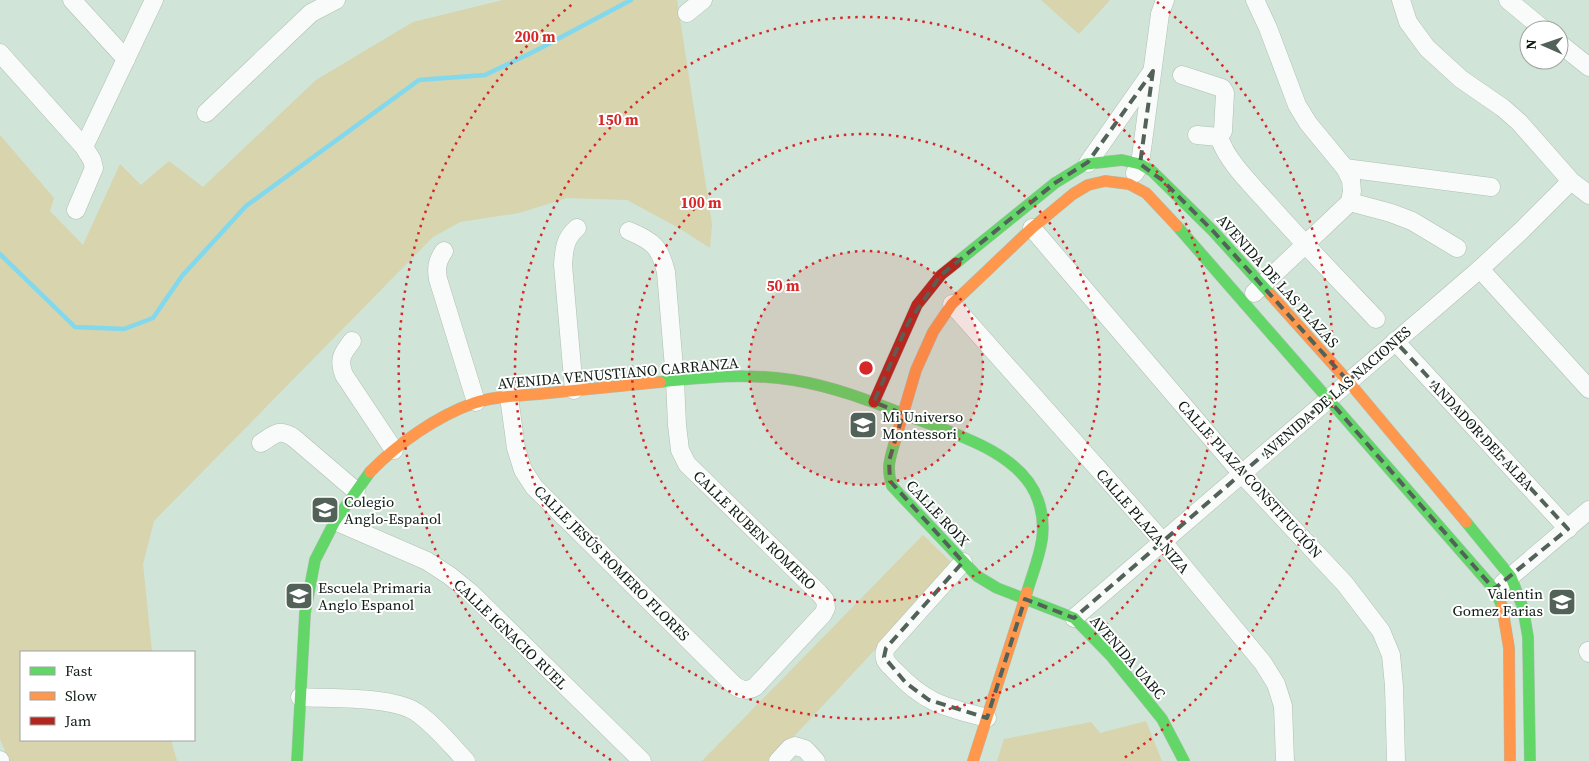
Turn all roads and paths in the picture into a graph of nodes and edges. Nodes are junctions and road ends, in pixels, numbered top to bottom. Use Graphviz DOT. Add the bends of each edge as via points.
graph roads {
  1 [pos="72,0"];
  2 [pos="154,0"];
  3 [pos="336,0"];
  4 [pos="703,0"];
  5 [pos="1165,0"];
  6 [pos="1255,0"];
  7 [pos="1401,0"];
  8 [pos="1508,0"];
  9 [pos="686,13"];
  10 [pos="1532,20"];
  11 [pos="1569,50"];
  12 [pos="0,53"];
  13 [pos="126,59"];
  14 [pos="1589,67"];
  15 [pos="1153,70"];
  16 [pos="1182,75"];
  17 [pos="206,113"];
  18 [pos="1197,135"];
  19 [pos="1219,137"];
  20 [pos="84,147"];
  21 [pos="1088,163"];
  22 [pos="1140,164"];
  23 [pos="1345,168"];
  24 [pos="1571,181"];
  25 [pos="1129,184"];
  26 [pos="1491,187"];
  27 [pos="1589,195"];
  28 [pos="1350,202"];
  29 [pos="76,210"];
  30 [pos="577,228"];
  31 [pos="1032,228"];
  32 [pos="629,231"];
  33 [pos="1305,245"];
  34 [pos="1457,248"];
  35 [pos="444,251"];
  36 [pos="1480,269"];
  37 [pos="1262,286"];
  38 [pos="1244,303"];
  39 [pos="952,304"];
  40 [pos="1376,319"];
  41 [pos="352,341"];
  42 [pos="1395,342"];
  43 [pos="675,380"];
  44 [pos="1348,381"];
  45 [pos="1589,389"];
  46 [pos="574,390"];
  47 [pos="509,397"];
  48 [pos="1328,399"];
  49 [pos="476,402"];
  50 [pos="874,402"];
  51 [pos="903,414"];
  52 [pos="261,443"];
  53 [pos="394,450"];
  54 [pos="1242,474"];
  55 [pos="356,491"];
  56 [pos="1589,510"];
  57 [pos="334,521"];
  58 [pos="1568,529"];
  59 [pos="1164,542"];
  60 [pos="963,562"];
  61 [pos="1511,577"];
  62 [pos="1494,589"];
  63 [pos="1025,599"];
  64 [pos="1074,618"];
  65 [pos="735,686"];
  66 [pos="300,697"];
  67 [pos="987,718"];
  68 [pos="810,755"];
  69 [pos="297,761"];
  70 [pos="466,761"];
  71 [pos="642,761"];
  72 [pos="778,761"];
  73 [pos="973,761"];
  74 [pos="1184,761"];
  75 [pos="1285,761"];
  76 [pos="1396,761"];
  77 [pos="1510,761"];
  78 [pos="1530,761"];
  1 -- 13 [label="street"];
  2 -- 13 [label="street"];
  3 -- 17 [label="street" via="311,12"];
  4 -- 9 [label="street"];
  5 -- 15 [label="street" via="1160,14"];
  6 -- 23 [label="street" via="1296,105"];
  7 -- 24 [label="street" via="1408,22 1427,48 1519,122"];
  8 -- 10 [label="street"];
  11 -- 14 [label="street"];
  12 -- 20 [label="street"];
  13 -- 20 [label="street"];
  15 -- 21 [label="street"];
  15 -- 22 [label="street"];
  16 -- 19 [label="street" via="1222,88 1225,93 1223,131"];
  18 -- 19 [label="street"];
  19 -- 33 [label="street" via="1223,149"];
  20 -- 29 [label="street" via="94,168"];
  21 -- 22 [label="street, AVENIDA DE LAS PLAZAS" via="1122,160"];
  21 -- 50 [label="street, AVENIDA DE LAS PLAZAS" via="1055,183 931,286 917,304"];
  22 -- 25 [label="street"];
  22 -- 37 [label="street, AVENIDA DE LAS PLAZAS" via="1152,170 1213,231"];
  23 -- 26 [label="street"];
  23 -- 28 [label="street" via="1351,180"];
  24 -- 27 [label="street"];
  24 -- 36 [label="street, AVENIDA DE LAS NACIONES"];
  25 -- 31 [label="street" via="1105,181 1088,185"];
  25 -- 38 [label="street" via="1159,205"];
  28 -- 33 [label="street"];
  28 -- 34 [label="street" via="1412,221"];
  30 -- 46 [label="street" via="564,246 563,265"];
  31 -- 39 [label="street"];
  31 -- 54 [label="street, CALLE PLAZA CONSTITUCIÓN"];
  32 -- 43 [label="street, CALLE RUBEN ROMERO" via="647,238 663,258"];
  33 -- 37 [label="street"];
  33 -- 40 [label="street"];
  35 -- 49 [label="street" via="438,258 438,279"];
  36 -- 42 [label="street, AVENIDA DE LAS NACIONES"];
  36 -- 45 [label="street"];
  37 -- 38 [label="street"];
  37 -- 44 [label="street, AVENIDA DE LAS PLAZAS"];
  38 -- 48 [label="street"];
  39 -- 51 [label="street" via="924,351"];
  39 -- 59 [label="street, CALLE PLAZA NIZA"];
  41 -- 53 [label="street" via="342,355 340,366"];
  42 -- 44 [label="street, AVENIDA DE LAS NACIONES"];
  42 -- 58 [label="street, ANDADOR DEL ALBA"];
  43 -- 46 [label="street, AVENIDA VENUSTIANO CARRANZA"];
  43 -- 50 [label="street, AVENIDA VENUSTIANO CARRANZA" via="717,376 783,379 826,387"];
  43 -- 65 [label="street, CALLE RUBEN ROMERO" via="680,450 687,464 825,600 823,614 755,687 742,690"];
  44 -- 48 [label="street, AVENIDA DE LAS NACIONES"];
  44 -- 61 [label="street, AVENIDA DE LAS PLAZAS"];
  46 -- 47 [label="street, AVENIDA VENUSTIANO CARRANZA"];
  47 -- 49 [label="street, AVENIDA VENUSTIANO CARRANZA"];
  47 -- 65 [label="street, CALLE JESÚS ROMERO FLORES" via="516,448 523,470 534,487"];
  48 -- 54 [label="street, AVENIDA DE LAS NACIONES"];
  48 -- 62 [label="street"];
  49 -- 53 [label="street, AVENIDA VENUSTIANO CARRANZA" via="418,432"];
  50 -- 51 [label="street, AVENIDA VENUSTIANO CARRANZA"];
  51 -- 60 [label="street, CALLE ROIX" via="889,461 888,474 892,486"];
  51 -- 63 [label="street, AVENIDA VENUSTIANO CARRANZA" via="992,451 1028,480 1038,499 1043,542"];
  52 -- 55 [label="street" via="278,432 285,432"];
  53 -- 55 [label="street, AVENIDA VENUSTIANO CARRANZA" via="371,471"];
  54 -- 59 [label="street, AVENIDA DE LAS NACIONES"];
  54 -- 76 [label="street, CALLE PLAZA CONSTITUCIÓN" via="1345,584 1381,631 1391,656"];
  55 -- 57 [label="street, AVENIDA VENUSTIANO CARRANZA"];
  56 -- 58 [label="street"];
  57 -- 66 [label="street, AVENIDA VENUSTIANO CARRANZA" via="315,560 310,584"];
  57 -- 71 [label="street, CALLE IGNACIO RUEL" via="427,561 450,576"];
  58 -- 61 [label="street"];
  59 -- 64 [label="street, AVENIDA DE LAS NACIONES"];
  59 -- 75 [label="street, CALLE PLAZA NIZA" via="1276,684 1282,706"];
  60 -- 63 [label="street, CALLE ROIX" via="988,584"];
  60 -- 67 [label="street" via="886,648 884,657 906,683 929,700"];
  61 -- 62 [label="street"];
  61 -- 78 [label="street, AVENIDA DE LAS PLAZAS" via="1523,608 1528,637"];
  62 -- 77 [label="street" via="1503,608 1509,648"];
  63 -- 64 [label="street, AVENIDA UABC"];
  63 -- 67 [label="street, AVENIDA VENUSTIANO CARRANZA"];
  64 -- 74 [label="street, AVENIDA UABC" via="1111,656 1162,719"];
  66 -- 69 [label="street, AVENIDA VENUSTIANO CARRANZA"];
  66 -- 70 [label="street" via="398,704 415,711 432,725"];
  67 -- 73 [label="street, AVENIDA VENUSTIANO CARRANZA"];
  68 -- 72 [label="street" via="799,746 790,748"];
}
